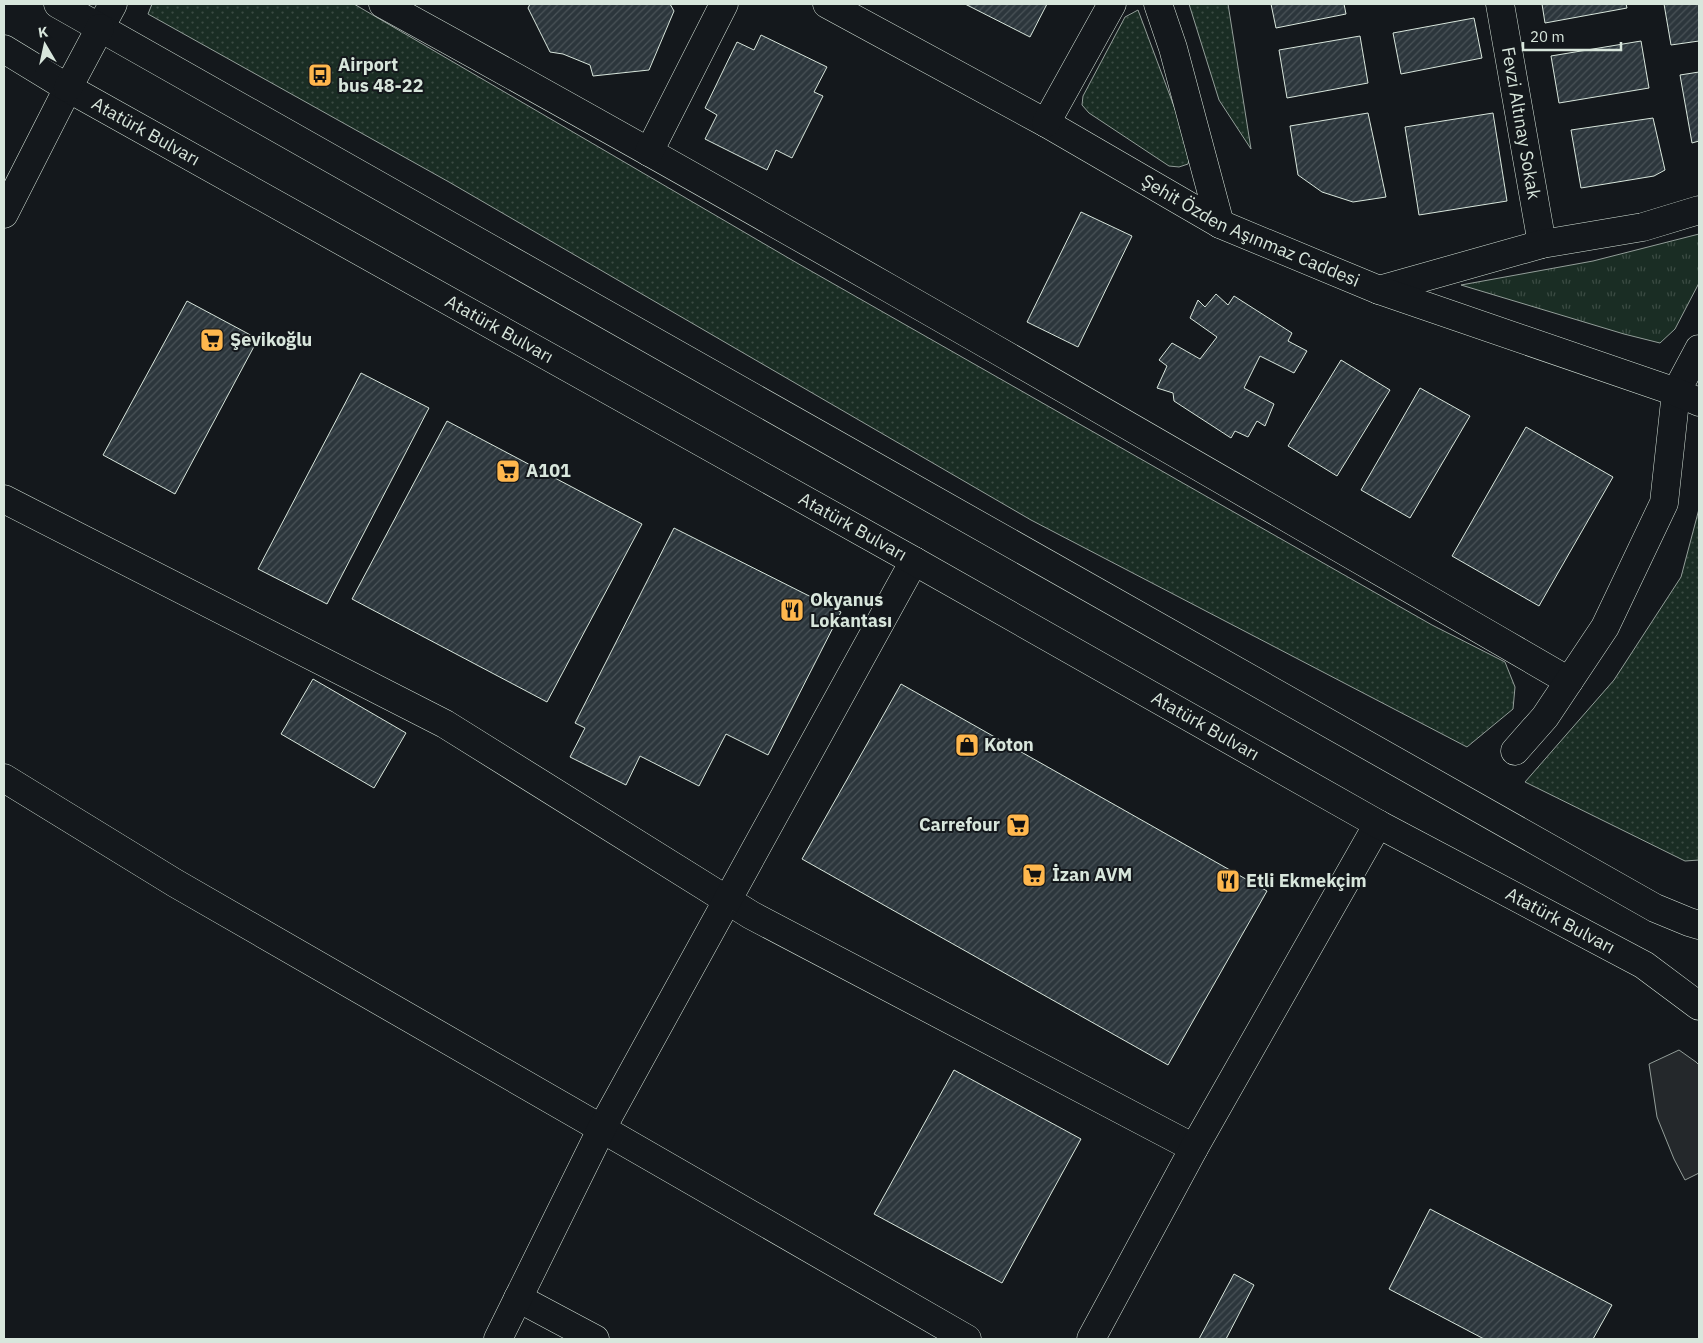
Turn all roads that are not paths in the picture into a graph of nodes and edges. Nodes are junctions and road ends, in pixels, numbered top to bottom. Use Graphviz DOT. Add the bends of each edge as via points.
graph roads {
  1 [pos="58,4"];
  2 [pos="113,4"];
  3 [pos="383,4"];
  4 [pos="724,4"];
  5 [pos="827,4"];
  6 [pos="1112,4"];
  7 [pos="1158,4"];
  8 [pos="1500,4"];
  9 [pos="100,28"];
  10 [pos="4,49"];
  11 [pos="68,88"];
  12 [pos="1046,123"];
  13 [pos="650,152"];
  14 [pos="1699,210"];
  15 [pos="4,214"];
  16 [pos="1220,224"];
  17 [pos="1542,244"];
  18 [pos="1378,290"];
  19 [pos="1699,349"];
  20 [pos="1688,397"];
  21 [pos="4,499"];
  22 [pos="914,561"];
  23 [pos="1569,681"];
  24 [pos="1515,751"];
  25 [pos="4,778"];
  26 [pos="1378,824"];
  27 [pos="727,900"];
  28 [pos="1699,925"];
  29 [pos="1699,1006"];
  30 [pos="602,1128"];
  31 [pos="1194,1148"];
  32 [pos="518,1298"];
  33 [pos="498,1339"];
  34 [pos="595,1339"];
  35 [pos="967,1339"];
  36 [pos="1091,1339"];
  1 -- 9 [label="street"];
  2 -- 9 [label="street"];
  3 -- 13 [label="street"];
  4 -- 13 [label="street"];
  5 -- 12 [label="street, Şehit Özden Aşınmaz Caddesi"];
  6 -- 12 [label="street"];
  7 -- 16 [label="street" via="1173,48"];
  8 -- 17 [label="street, Fevzi Altınay Sokak"];
  9 -- 11 [label="street"];
  9 -- 28 [label="street" via="1655,908"];
  10 -- 11 [label="street, Atatürk Bulvarı"];
  11 -- 15 [label="street"];
  11 -- 22 [label="street, Atatürk Bulvarı"];
  12 -- 16 [label="street, Şehit Özden Aşınmaz Caddesi"];
  13 -- 23 [label="street"];
  14 -- 17 [label="street" via="1643,227"];
  16 -- 18 [label="street, Şehit Özden Aşınmaz Caddesi"];
  17 -- 18 [label="street"];
  18 -- 20 [label="street, Şehit Özden Aşınmaz Caddesi"];
  19 -- 20 [label="street"];
  20 -- 23 [label="street" via="1664,503 1604,627"];
  21 -- 27 [label="street" via="444,724"];
  22 -- 26 [label="street, Atatürk Bulvarı"];
  22 -- 27 [label="street"];
  23 -- 24 [label="street" via="1545,717"];
  25 -- 30 [label="street" via="175,883"];
  26 -- 29 [label="street, Atatürk Bulvarı" via="1644,965"];
  26 -- 31 [label="street"];
  27 -- 30 [label="street"];
  27 -- 31 [label="street"];
  30 -- 32 [label="street"];
  30 -- 35 [label="street"];
  31 -- 36 [label="street"];
  32 -- 33 [label="street"];
  32 -- 34 [label="street"];
}
